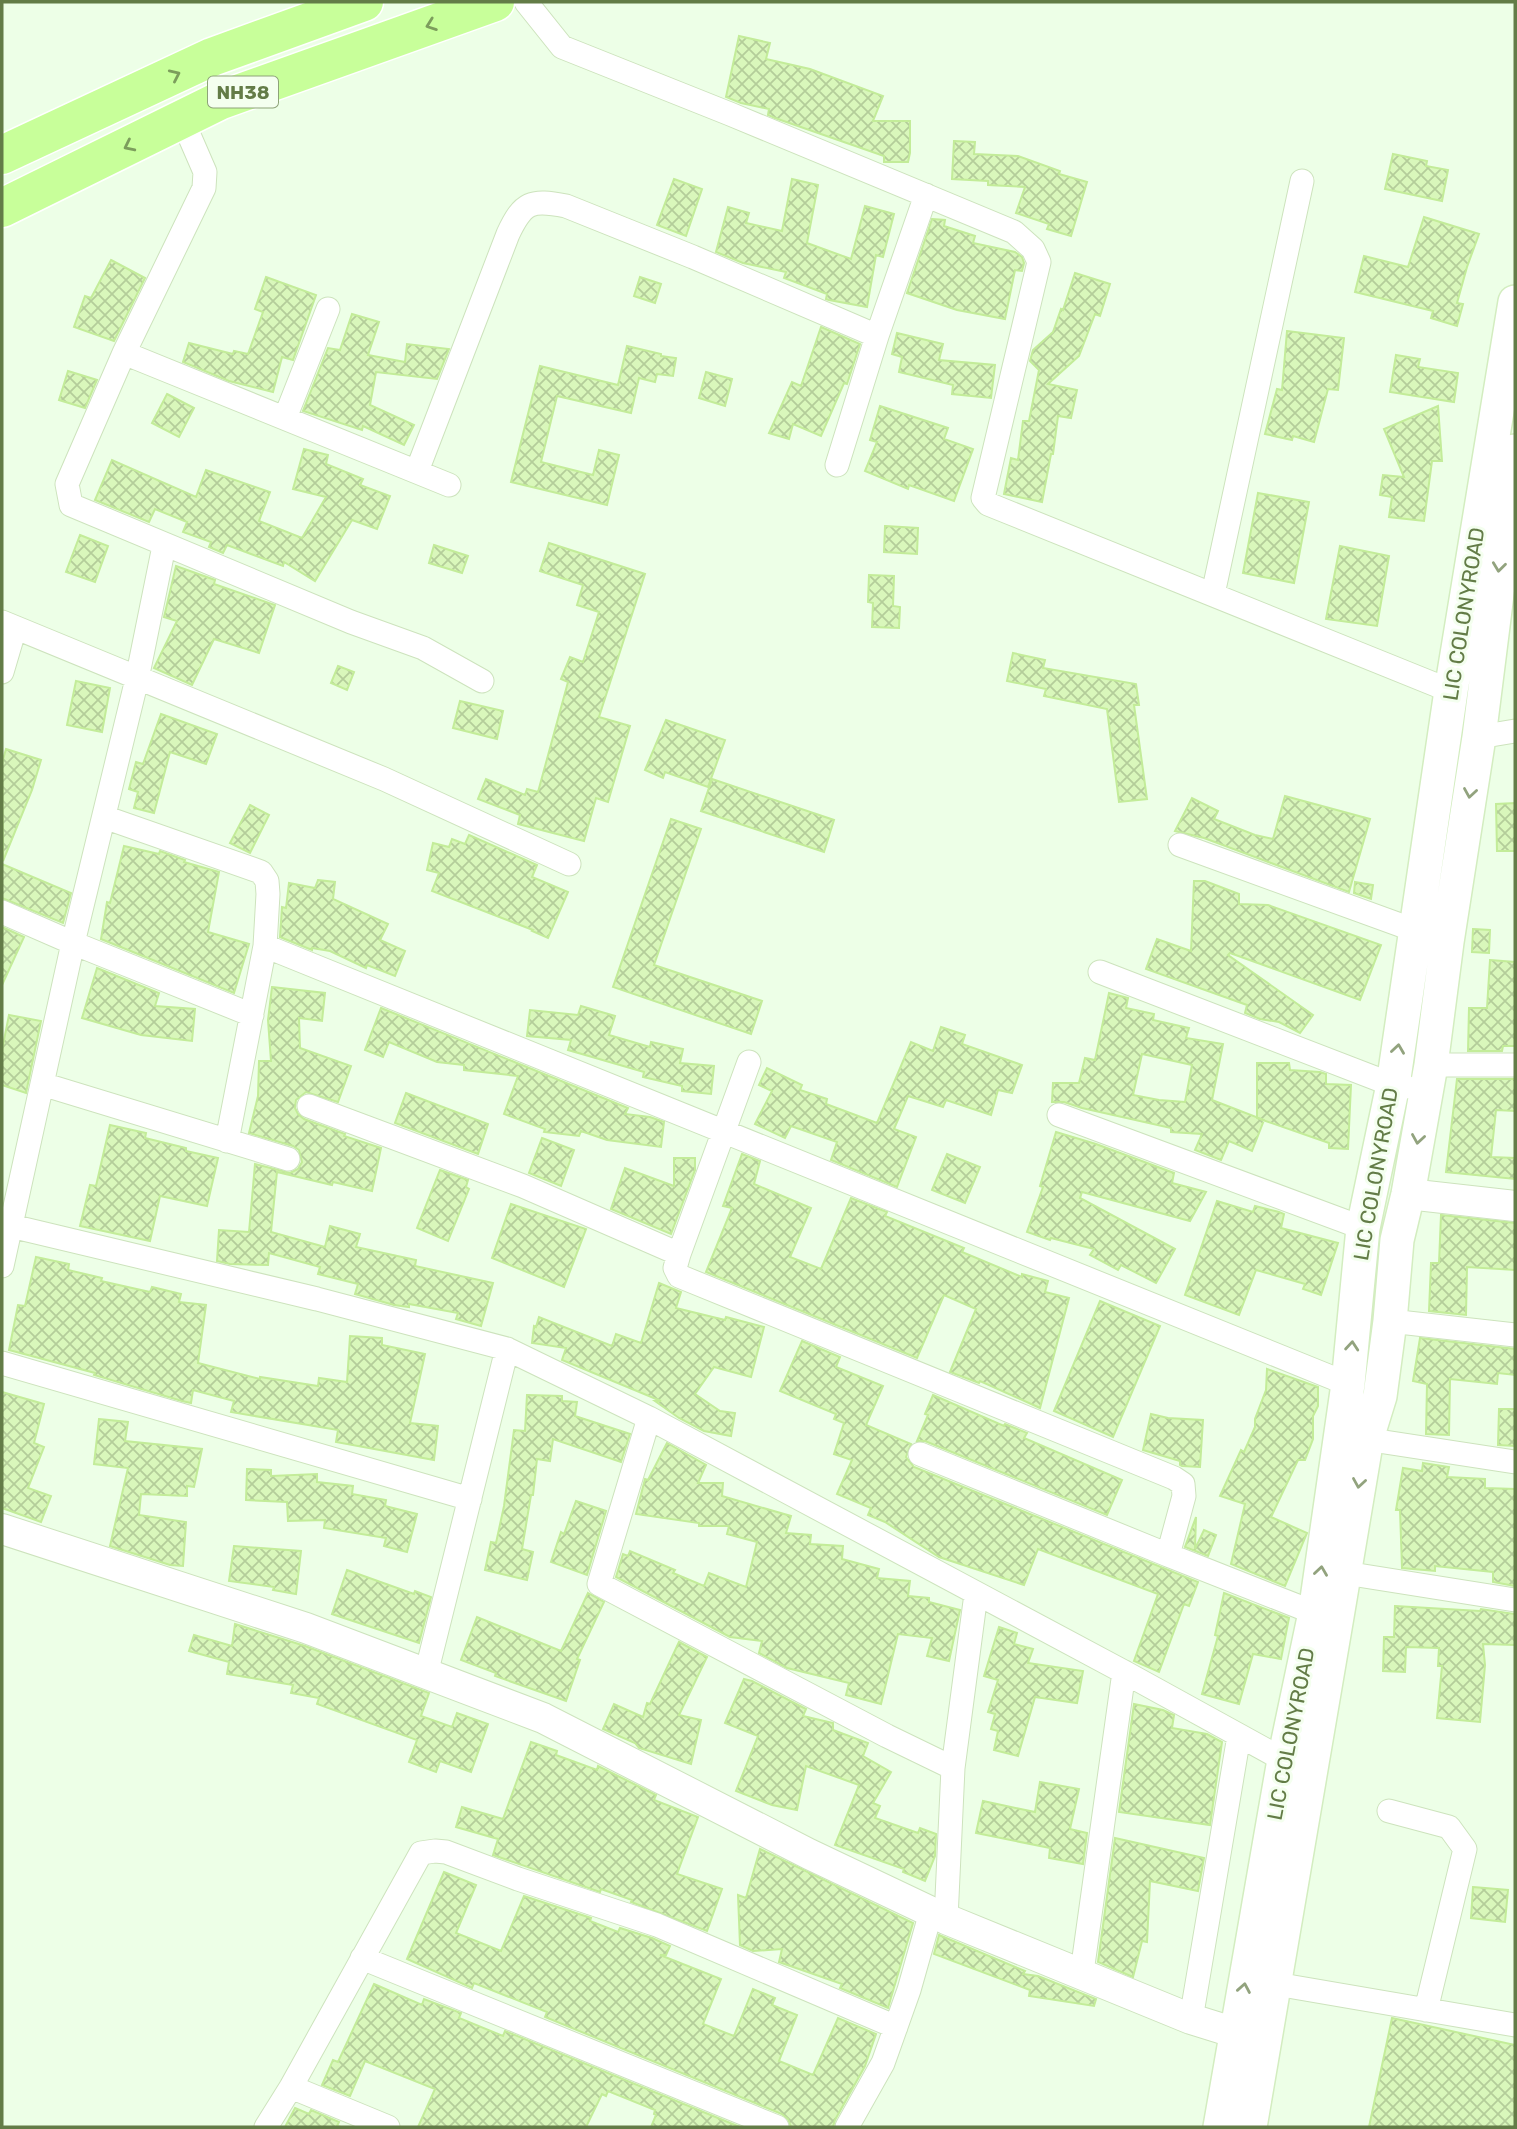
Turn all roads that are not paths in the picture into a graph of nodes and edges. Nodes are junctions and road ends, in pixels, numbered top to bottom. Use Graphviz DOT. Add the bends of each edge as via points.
graph roads {
  1 [pos="364,2"];
  2 [pos="495,2"];
  3 [pos="526,2"];
  4 [pos="182,120"];
  5 [pos="2,155"];
  6 [pos="1302,181"];
  7 [pos="926,195"];
  8 [pos="2,208"];
  9 [pos="1515,302"];
  10 [pos="328,309"];
  11 [pos="877,336"];
  12 [pos="124,353"];
  13 [pos="285,418"];
  14 [pos="1515,451"];
  15 [pos="837,464"];
  16 [pos="417,471"];
  17 [pos="449,485"];
  18 [pos="1510,518"];
  19 [pos="164,546"];
  20 [pos="1213,594"];
  21 [pos="8,625"];
  22 [pos="2,672"];
  23 [pos="137,679"];
  24 [pos="482,681"];
  25 [pos="1451,691"];
  26 [pos="1515,731"];
  27 [pos="1479,737"];
  28 [pos="104,817"];
  29 [pos="1180,845"];
  30 [pos="569,864"];
  31 [pos="2,912"];
  32 [pos="1415,930"];
  33 [pos="73,943"];
  34 [pos="265,946"];
  35 [pos="1100,972"];
  36 [pos="252,1015"];
  37 [pos="749,1062"];
  38 [pos="1515,1065"];
  39 [pos="1429,1077"];
  40 [pos="42,1084"];
  41 [pos="1392,1085"];
  42 [pos="309,1106"];
  43 [pos="1059,1115"];
  44 [pos="724,1130"];
  45 [pos="227,1141"];
  46 [pos="288,1159"];
  47 [pos="1408,1194"];
  48 [pos="1515,1206"];
  49 [pos="11,1226"];
  50 [pos="1363,1228"];
  51 [pos="679,1254"];
  52 [pos="2,1266"];
  53 [pos="1391,1321"];
  54 [pos="1515,1335"];
  55 [pos="507,1349"];
  56 [pos="2,1363"];
  57 [pos="1348,1384"];
  58 [pos="649,1418"];
  59 [pos="1354,1437"];
  60 [pos="920,1454"];
  61 [pos="1515,1462"];
  62 [pos="470,1499"];
  63 [pos="2,1529"];
  64 [pos="1168,1555"];
  65 [pos="1345,1573"];
  66 [pos="976,1594"];
  67 [pos="1515,1600"];
  68 [pos="1315,1613"];
  69 [pos="1124,1672"];
  70 [pos="426,1674"];
  71 [pos="1239,1736"];
  72 [pos="1297,1764"];
  73 [pos="953,1768"];
  74 [pos="1390,1811"];
  75 [pos="939,1915"];
  76 [pos="362,1958"];
  77 [pos="1082,1972"];
  78 [pos="1276,1984"];
  79 [pos="1426,2010"];
  80 [pos="1191,2019"];
  81 [pos="1515,2025"];
  82 [pos="895,2026"];
  83 [pos="1250,2034"];
  84 [pos="291,2087"];
  85 [pos="266,2127"];
  86 [pos="388,2127"];
  87 [pos="777,2127"];
  88 [pos="848,2127"];
  89 [pos="1220,2127"];
  90 [pos="1250,2127"];
  5 -- 1 [label="highway, NH38, one-way" via="212,57"];
  2 -- 4 [label="highway, NH38, one-way" via="221,100"];
  3 -- 7 [label="street" via="562,47"];
  4 -- 8 [label="highway, NH38, one-way"];
  4 -- 12 [label="street" via="205,173 204,188"];
  6 -- 20 [label="street"];
  7 -- 11 [label="street"];
  7 -- 20 [label="street" via="1014,232 1039,262 983,498 988,504"];
  9 -- 25 [label="main road, LIC COLONYROAD"];
  10 -- 13 [label="street"];
  11 -- 15 [label="street"];
  11 -- 16 [label="street" via="566,206 528,204 509,234"];
  12 -- 13 [label="street"];
  12 -- 19 [label="street" via="67,484 68,496 71,505"];
  13 -- 16 [label="street"];
  14 -- 18 [label="main road, LIC COLONYROAD"];
  16 -- 17 [label="street"];
  18 -- 27 [label="main road, LIC COLONYROAD, one-way"];
  19 -- 23 [label="street"];
  19 -- 24 [label="street" via="423,648"];
  20 -- 25 [label="street"];
  21 -- 22 [label="street"];
  21 -- 23 [label="street"];
  23 -- 28 [label="street"];
  23 -- 30 [label="street" via="384,779"];
  25 -- 32 [label="main road, LIC COLONYROAD"];
  26 -- 27 [label="street"];
  27 -- 39 [label="main road, LIC COLONYROAD, one-way"];
  28 -- 33 [label="street"];
  28 -- 34 [label="street" via="261,872 268,894"];
  29 -- 32 [label="street"];
  31 -- 33 [label="street"];
  41 -- 32 [label="main road, LIC COLONYROAD, one-way"];
  33 -- 36 [label="street"];
  33 -- 40 [label="street"];
  34 -- 36 [label="street"];
  34 -- 44 [label="street"];
  35 -- 41 [label="street"];
  36 -- 45 [label="street"];
  37 -- 44 [label="street"];
  38 -- 39 [label="street"];
  39 -- 41 [label="street"];
  39 -- 47 [label="main road, LIC COLONYROAD, one-way"];
  40 -- 45 [label="street"];
  40 -- 49 [label="street"];
  41 -- 50 [label="main road, LIC COLONYROAD"];
  42 -- 51 [label="street" via="523,1186"];
  43 -- 50 [label="street"];
  44 -- 51 [label="street"];
  44 -- 57 [label="street"];
  45 -- 46 [label="street"];
  47 -- 48 [label="street"];
  47 -- 53 [label="main road, LIC COLONYROAD" via="1397,1240"];
  49 -- 52 [label="street"];
  49 -- 55 [label="street"];
  57 -- 50 [label="main road, LIC COLONYROAD, one-way"];
  51 -- 64 [label="street" via="675,1268 679,1276 1174,1478 1183,1484 1184,1496"];
  53 -- 54 [label="street"];
  53 -- 59 [label="main road, LIC COLONYROAD" via="1380,1396"];
  55 -- 58 [label="street"];
  55 -- 62 [label="street"];
  56 -- 62 [label="street"];
  57 -- 59 [label="main road, LIC COLONYROAD"];
  58 -- 66 [label="street"];
  58 -- 73 [label="street" via="598,1584"];
  59 -- 61 [label="street"];
  59 -- 65 [label="main road, LIC COLONYROAD, one-way"];
  68 -- 59 [label="main road, LIC COLONYROAD, one-way"];
  60 -- 64 [label="street"];
  62 -- 70 [label="street"];
  63 -- 70 [label="street" via="306,1629"];
  64 -- 68 [label="street"];
  65 -- 67 [label="street"];
  65 -- 72 [label="main road, LIC COLONYROAD"];
  66 -- 69 [label="street"];
  66 -- 73 [label="street"];
  68 -- 72 [label="main road, LIC COLONYROAD"];
  69 -- 71 [label="street"];
  69 -- 77 [label="street"];
  70 -- 75 [label="street" via="543,1718"];
  71 -- 72 [label="street"];
  71 -- 80 [label="street"];
  72 -- 78 [label="main road, LIC COLONYROAD"];
  83 -- 72 [label="main road, LIC COLONYROAD, one-way"];
  73 -- 75 [label="street"];
  74 -- 79 [label="street" via="1449,1827 1465,1849"];
  75 -- 77 [label="street"];
  75 -- 82 [label="street"];
  76 -- 82 [label="street" via="421,1853 446,1852 657,1925"];
  76 -- 84 [label="street"];
  76 -- 87 [label="street"];
  77 -- 80 [label="street"];
  78 -- 79 [label="street"];
  78 -- 83 [label="main road, LIC COLONYROAD"];
  79 -- 81 [label="street"];
  80 -- 83 [label="street"];
  82 -- 88 [label="street" via="883,2063"];
  83 -- 89 [label="main road, LIC COLONYROAD"];
  83 -- 90 [label="main road, LIC COLONYROAD"];
  84 -- 85 [label="street"];
  84 -- 86 [label="street"];
}
